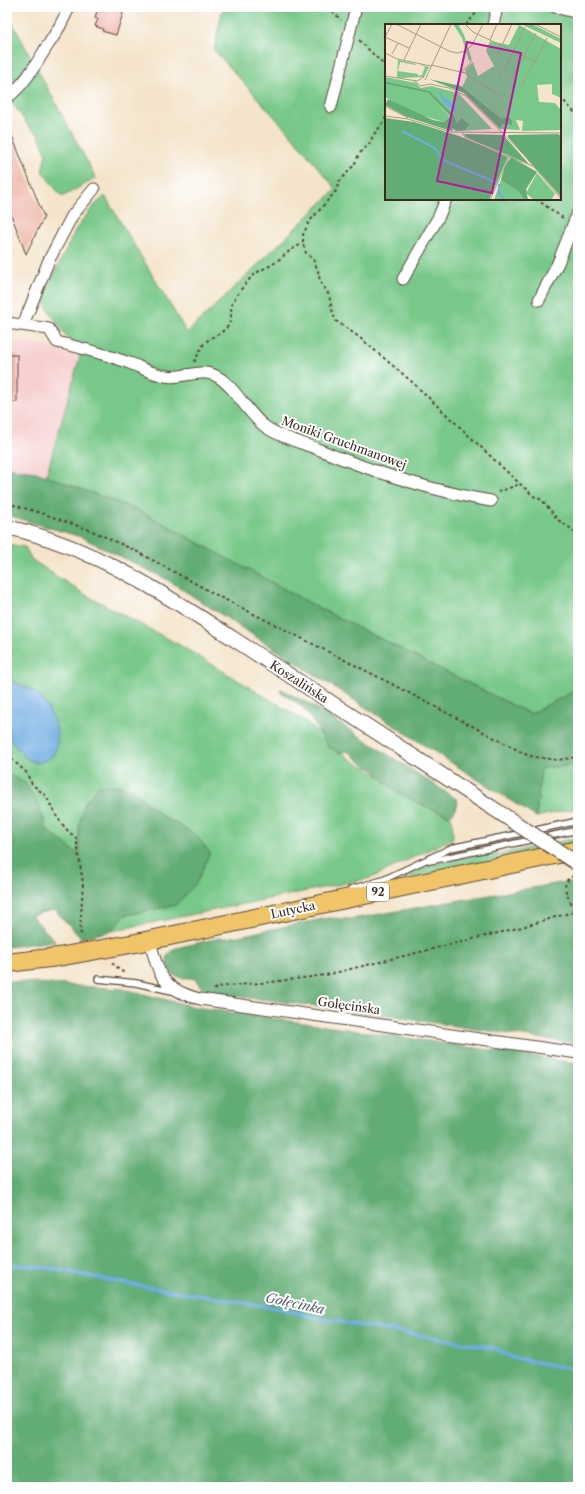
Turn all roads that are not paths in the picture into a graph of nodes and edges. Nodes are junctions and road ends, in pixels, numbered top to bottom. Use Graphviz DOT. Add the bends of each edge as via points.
graph roads {
  1 [pos="69,7"];
  2 [pos="356,7"];
  3 [pos="496,7"];
  4 [pos="555,7"];
  5 [pos="578,13"];
  6 [pos="493,24"];
  7 [pos="7,98"];
  8 [pos="331,107"];
  9 [pos="94,189"];
  10 [pos="446,200"];
  11 [pos="577,216"];
  12 [pos="403,279"];
  13 [pos="539,300"];
  14 [pos="7,323"];
  15 [pos="23,325"];
  16 [pos="486,500"];
  17 [pos="7,527"];
  18 [pos="578,821"];
  19 [pos="578,830"];
  20 [pos="578,850"];
  21 [pos="578,864"];
  22 [pos="414,866"];
  23 [pos="342,891"];
  24 [pos="244,914"];
  25 [pos="211,928"];
  26 [pos="150,940"];
  27 [pos="7,963"];
  28 [pos="98,979"];
  29 [pos="180,993"];
  30 [pos="578,1053"];
  1 -- 7 [label="street" via="65,19 28,76"];
  2 -- 8 [label="street"];
  3 -- 6 [label="street"];
  4 -- 5 [label="street"];
  9 -- 15 [label="street" via="72,216 49,260"];
  10 -- 12 [label="street"];
  11 -- 13 [label="street" via="558,263"];
  14 -- 15 [label="street, Moniki Gruchmanowej"];
  15 -- 16 [label="street, Moniki Gruchmanowej" via="49,329 57,342 161,375 214,375 229,386 267,428 386,474 461,496"];
  17 -- 21 [label="street, Koszalińska, bridge" via="84,552 144,582"];
  18 -- 22 [label="lane" via="451,848"];
  19 -- 22 [label="lane"];
  20 -- 25 [label="main road, Lutycka / 92"];
  22 -- 23 [label="lane" via="383,880"];
  24 -- 25 [label="lane"];
  25 -- 26 [label="main road, Lutycka / 92"];
  26 -- 27 [label="main road, Lutycka / 92" via="40,960"];
  26 -- 29 [label="street, Golęcińska" via="166,983"];
  28 -- 29 [label="lane" via="136,983"];
  29 -- 30 [label="street, Golęcińska" via="200,999"];
}
